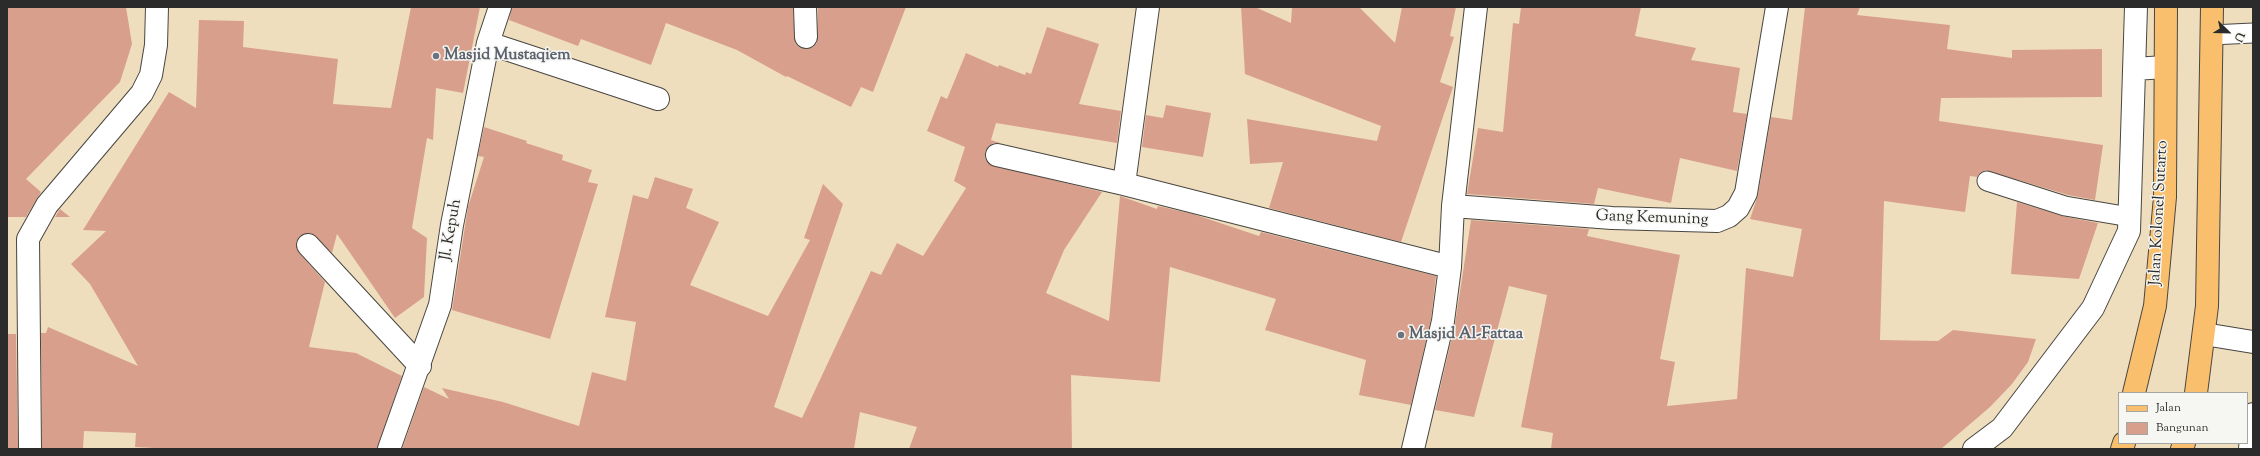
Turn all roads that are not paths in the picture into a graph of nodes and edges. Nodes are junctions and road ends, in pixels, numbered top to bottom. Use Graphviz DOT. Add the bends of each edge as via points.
graph roads {
  1 [pos="157,7"];
  2 [pos="500,7"];
  3 [pos="805,7"];
  4 [pos="1148,7"];
  5 [pos="1476,7"];
  6 [pos="1777,7"];
  7 [pos="2136,7"];
  8 [pos="2166,7"];
  9 [pos="2212,7"];
  10 [pos="2253,33"];
  11 [pos="2212,35"];
  12 [pos="806,37"];
  13 [pos="488,43"];
  14 [pos="2165,67"];
  15 [pos="2134,69"];
  16 [pos="658,99"];
  17 [pos="998,155"];
  18 [pos="1987,182"];
  19 [pos="1124,184"];
  20 [pos="1453,206"];
  21 [pos="2130,217"];
  22 [pos="308,245"];
  23 [pos="1450,267"];
  24 [pos="2204,334"];
  25 [pos="2253,342"];
  26 [pos="420,366"];
  27 [pos="2134,392"];
  28 [pos="2196,392"];
  29 [pos="2253,414"];
  30 [pos="30,449"];
  31 [pos="390,449"];
  32 [pos="1413,449"];
  33 [pos="1974,449"];
  34 [pos="2250,449"];
  1 -- 30 [label="street" via="156,44 151,74 142,93 47,205 28,239"];
  2 -- 13 [label="street, Jl. Kepuh"];
  3 -- 12 [label="street"];
  4 -- 19 [label="street"];
  5 -- 20 [label="street"];
  6 -- 20 [label="street, Gang Kemuning" via="1746,193 1738,208 1729,216 1717,221 1620,218"];
  7 -- 15 [label="street"];
  8 -- 14 [label="main road, Jalan Kolonel Sutarto"];
  9 -- 11 [label="main road"];
  10 -- 11 [label="lane"];
  11 -- 24 [label="main road" via="2207,306"];
  13 -- 16 [label="street"];
  13 -- 26 [label="street, Jl. Kepuh" via="452,225 440,305"];
  14 -- 15 [label="street"];
  14 -- 27 [label="main road, Jalan Kolonel Sutarto" via="2165,197 2155,298"];
  15 -- 21 [label="street"];
  17 -- 19 [label="street"];
  18 -- 21 [label="lane" via="2065,206"];
  19 -- 23 [label="street"];
  20 -- 23 [label="street"];
  21 -- 33 [label="street" via="2129,231 2093,308 2002,428"];
  22 -- 26 [label="street"];
  23 -- 32 [label="street" via="1443,321"];
  24 -- 25 [label="street"];
  24 -- 28 [label="main road"];
  26 -- 31 [label="street, Jl. Kepuh"];
  29 -- 34 [label="street"];
}
